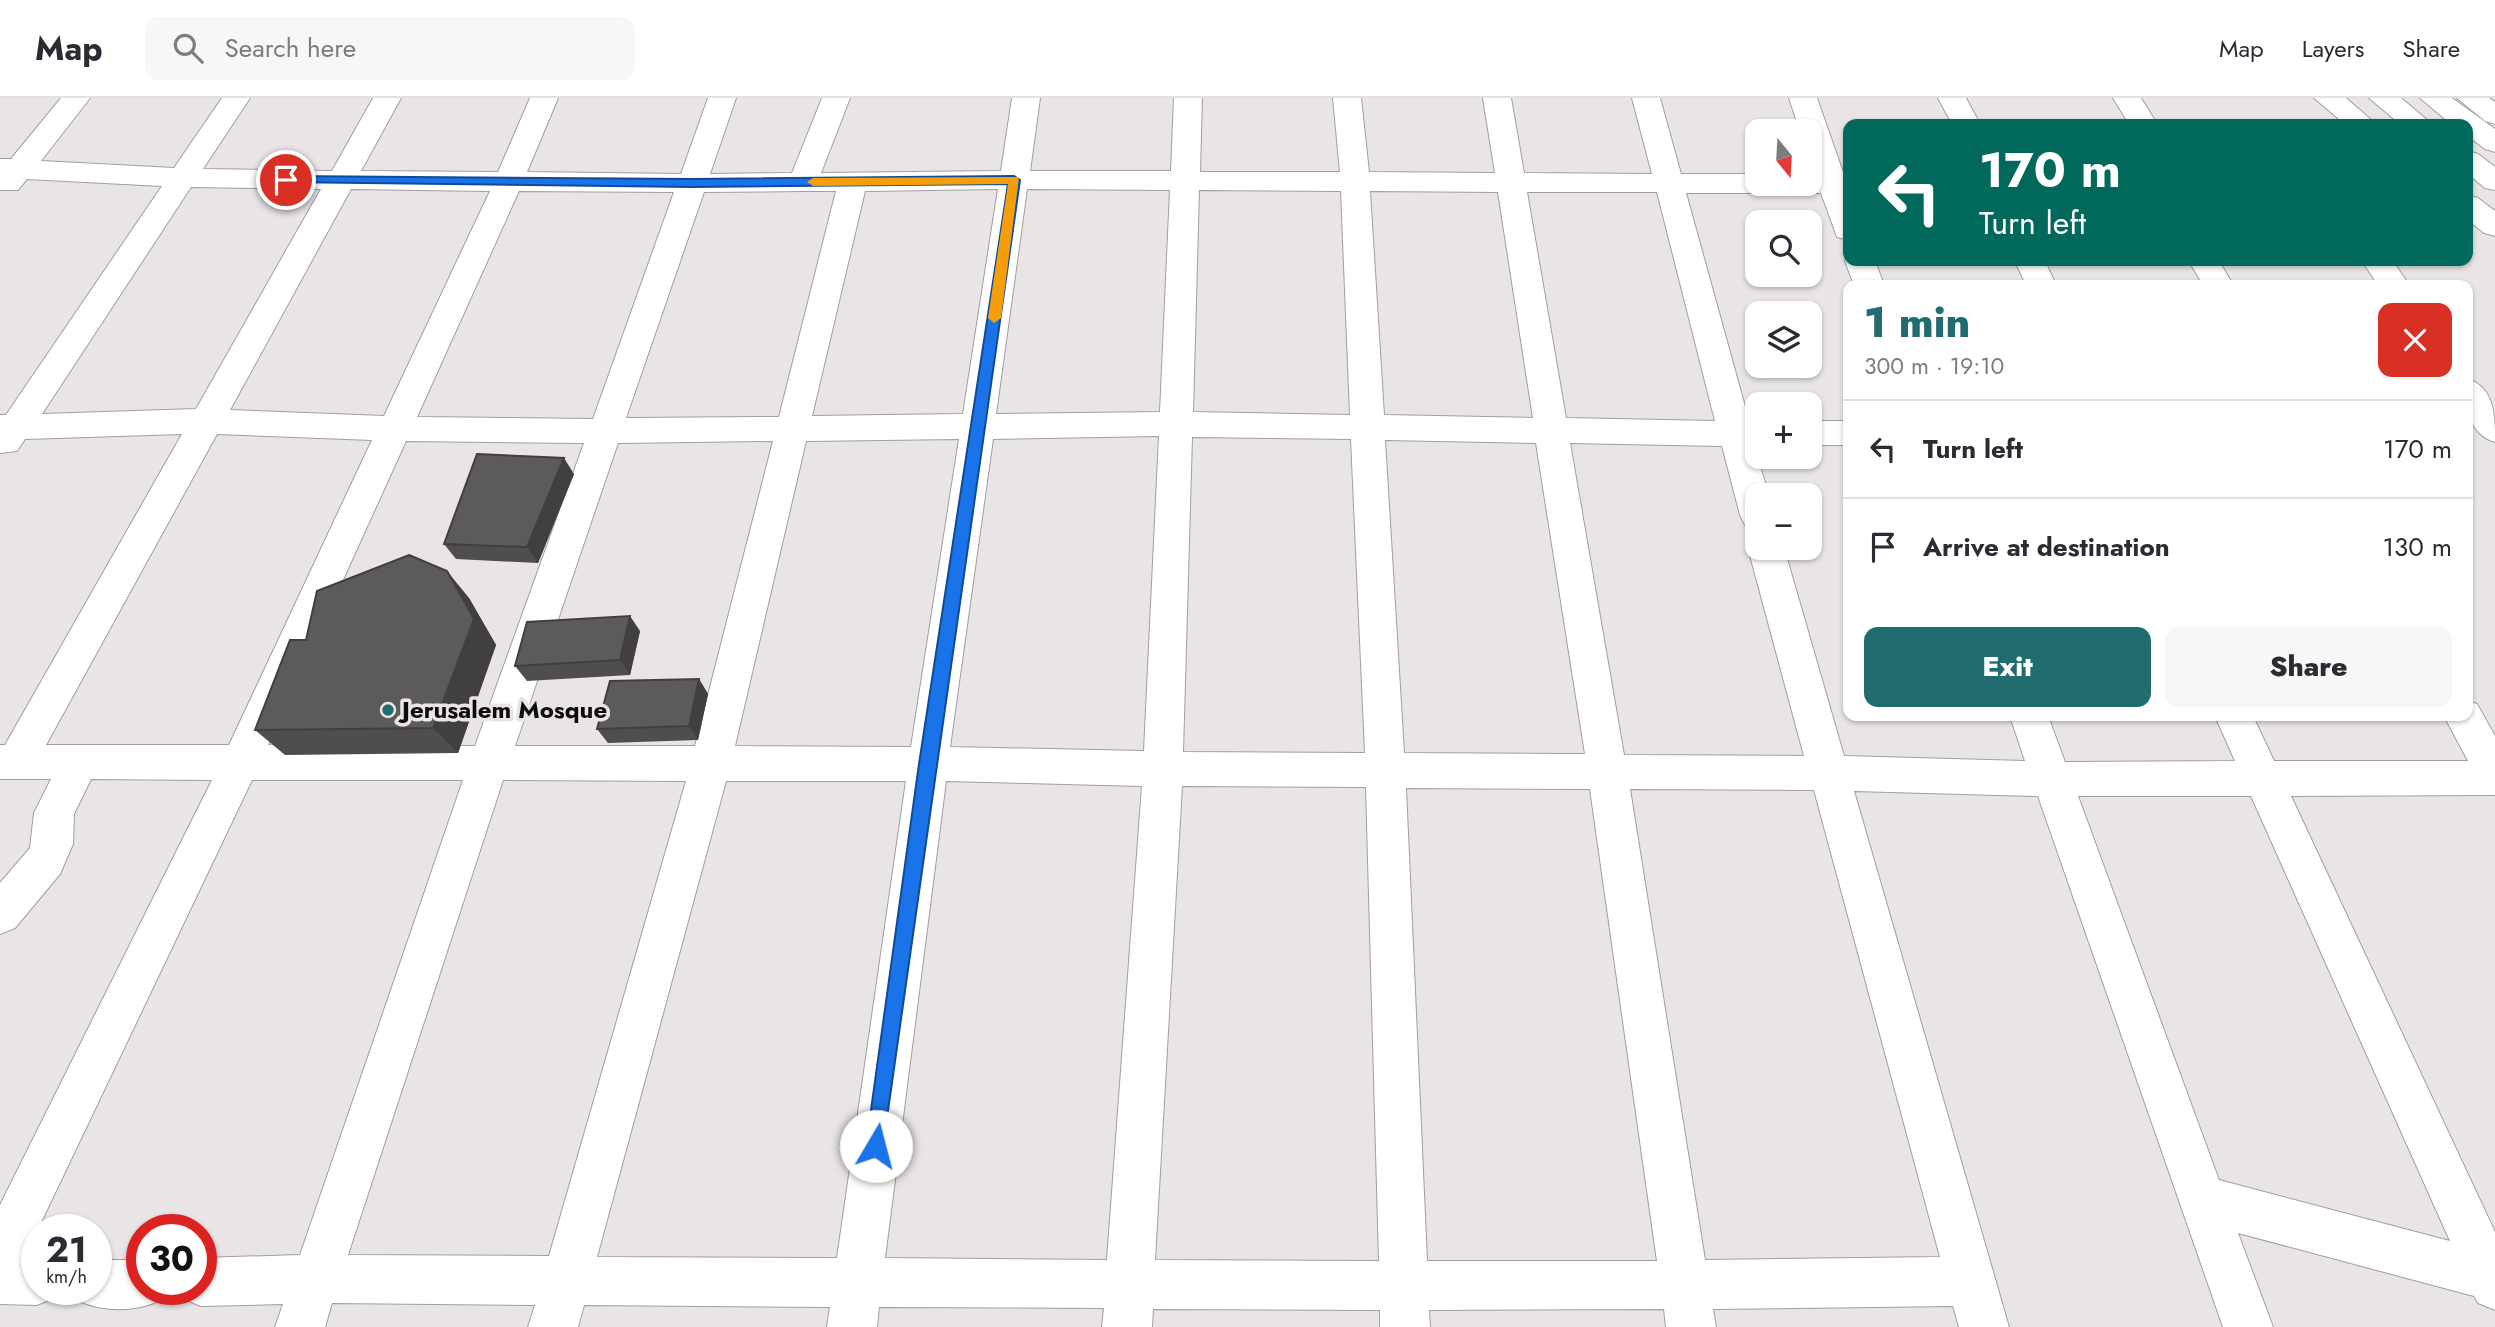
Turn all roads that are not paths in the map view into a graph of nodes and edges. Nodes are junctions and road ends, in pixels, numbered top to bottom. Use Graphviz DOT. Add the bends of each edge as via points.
graph roads {
  1 [pos="76,98"];
  2 [pos="236,98"];
  3 [pos="387,98"];
  4 [pos="544,98"];
  5 [pos="722,98"];
  6 [pos="836,98"];
  7 [pos="1027,98"];
  8 [pos="1188,98"];
  9 [pos="1346,98"];
  10 [pos="1497,98"];
  11 [pos="1646,98"];
  12 [pos="1803,98"];
  13 [pos="1952,98"];
  14 [pos="2127,98"];
  15 [pos="2328,98"];
  16 [pos="2383,98"];
  17 [pos="2434,98"];
  18 [pos="2472,98"];
  19 [pos="2495,115"];
  20 [pos="1963,119"];
  21 [pos="2140,119"];
  22 [pos="2355,119"];
  23 [pos="2411,119"];
  24 [pos="2462,119"];
  25 [pos="2473,127"];
  26 [pos="2495,143"];
  27 [pos="2473,164"];
  28 [pos="181,178"];
  29 [pos="5,180"];
  30 [pos="339,180"];
  31 [pos="1014,180"];
  32 [pos="509,181"];
  33 [pos="853,181"];
  34 [pos="1355,181"];
  35 [pos="2495,181"];
  36 [pos="803,182"];
  37 [pos="693,183"];
  38 [pos="1185,183"];
  39 [pos="1509,184"];
  40 [pos="1669,185"];
  41 [pos="1840,185"];
  42 [pos="2473,209"];
  43 [pos="2495,226"];
  44 [pos="2473,398"];
  45 [pos="208,421"];
  46 [pos="1174,424"];
  47 [pos="1367,426"];
  48 [pos="793,428"];
  49 [pos="394,429"];
  50 [pos="978,429"];
  51 [pos="1552,429"];
  52 [pos="604,430"];
  53 [pos="1745,431"];
  54 [pos="2473,431"];
  55 [pos="2495,431"];
  56 [pos="1822,433"];
  57 [pos="1843,433"];
  58 [pos="5,434"];
  59 [pos="1745,434"];
  60 [pos="1769,560"];
  61 [pos="2031,721"];
  62 [pos="2236,721"];
  63 [pos="2466,721"];
  64 [pos="8,762"];
  65 [pos="80,762"];
  66 [pos="489,763"];
  67 [pos="711,763"];
  68 [pos="240,764"];
  69 [pos="928,764"];
  70 [pos="1163,769"];
  71 [pos="1385,769"];
  72 [pos="1607,771"];
  73 [pos="2495,772"];
  74 [pos="1827,773"];
  75 [pos="2495,778"];
  76 [pos="2052,779"];
  77 [pos="2262,779"];
  78 [pos="0,914"];
  79 [pos="2204,1200"];
  80 [pos="0,1256"];
  81 [pos="318,1277"];
  82 [pos="0,1280"];
  83 [pos="2494,1280"];
  84 [pos="21,1281"];
  85 [pos="217,1281"];
  86 [pos="1971,1281"];
  87 [pos="558,1304"];
  88 [pos="855,1305"];
  89 [pos="1128,1305"];
  90 [pos="1404,1306"];
  91 [pos="1688,1307"];
  92 [pos="300,1327"];
  93 [pos="1983,1327"];
  94 [pos="2248,1327"];
  1 -- 29 [label="main road"];
  2 -- 28 [label="main road"];
  3 -- 30 [label="main road"];
  4 -- 32 [label="main road"];
  5 -- 37 [label="main road"];
  6 -- 36 [label="main road"];
  7 -- 31 [label="main road"];
  8 -- 38 [label="main road"];
  9 -- 34 [label="main road"];
  10 -- 39 [label="main road"];
  11 -- 40 [label="main road"];
  12 -- 41 [label="main road"];
  13 -- 20 [label="main road"];
  14 -- 21 [label="main road"];
  15 -- 22 [label="main road"];
  16 -- 23 [label="main road"];
  17 -- 24 [label="main road"];
  18 -- 19 [label="main road"];
  25 -- 26 [label="main road"];
  27 -- 35 [label="main road"];
  28 -- 29 [label="main road"];
  28 -- 30 [label="main road"];
  28 -- 58 [label="main road"];
  30 -- 32 [label="main road"];
  30 -- 45 [label="main road"];
  31 -- 33 [label="main road"];
  31 -- 38 [label="main road"];
  31 -- 50 [label="main road"];
  32 -- 37 [label="main road"];
  32 -- 49 [label="main road"];
  33 -- 36 [label="main road"];
  33 -- 48 [label="main road"];
  34 -- 38 [label="main road"];
  34 -- 39 [label="main road"];
  34 -- 47 [label="main road"];
  36 -- 37 [label="main road"];
  37 -- 52 [label="main road"];
  38 -- 46 [label="main road"];
  39 -- 40 [label="main road"];
  39 -- 51 [label="main road"];
  40 -- 41 [label="main road"];
  40 -- 53 [label="main road"];
  42 -- 43 [label="main road"];
  44 -- 55 [label="main road"];
  45 -- 49 [label="main road"];
  45 -- 58 [label="main road"];
  45 -- 64 [label="main road"];
  46 -- 47 [label="main road"];
  46 -- 50 [label="main road"];
  46 -- 70 [label="main road"];
  47 -- 51 [label="main road"];
  47 -- 71 [label="main road"];
  48 -- 50 [label="main road"];
  48 -- 52 [label="main road"];
  48 -- 67 [label="main road"];
  49 -- 52 [label="main road"];
  49 -- 68 [label="main road"];
  50 -- 69 [label="main road"];
  51 -- 59 [label="main road"];
  51 -- 72 [label="main road"];
  52 -- 66 [label="main road"];
  54 -- 55 [label="main road"];
  56 -- 57 [label="main road"];
  60 -- 74 [label="main road"];
  61 -- 76 [label="main road"];
  62 -- 77 [label="main road"];
  63 -- 73 [label="main road"];
  64 -- 65 [label="main road"];
  65 -- 68 [label="main road"];
  65 -- 78 [label="main road" via="54,813 54,844"];
  66 -- 67 [label="main road"];
  66 -- 68 [label="main road"];
  66 -- 81 [label="main road"];
  67 -- 69 [label="main road"];
  67 -- 87 [label="main road"];
  68 -- 80 [label="main road"];
  69 -- 70 [label="main road"];
  69 -- 88 [label="main road"];
  70 -- 71 [label="main road"];
  70 -- 89 [label="main road"];
  71 -- 72 [label="main road"];
  71 -- 90 [label="main road"];
  72 -- 74 [label="main road"];
  72 -- 91 [label="main road"];
  74 -- 76 [label="main road"];
  74 -- 86 [label="main road"];
  75 -- 77 [label="main road"];
  76 -- 77 [label="main road"];
  76 -- 79 [label="main road"];
  77 -- 83 [label="main road"];
  79 -- 83 [label="main road"];
  79 -- 94 [label="main road"];
  81 -- 85 [label="main road"];
  81 -- 87 [label="main road"];
  81 -- 92 [label="main road"];
  82 -- 84 [label="main road"];
  86 -- 91 [label="main road"];
  86 -- 93 [label="main road"];
  87 -- 88 [label="main road"];
  88 -- 89 [label="main road"];
  89 -- 90 [label="main road"];
  90 -- 91 [label="main road"];
}
